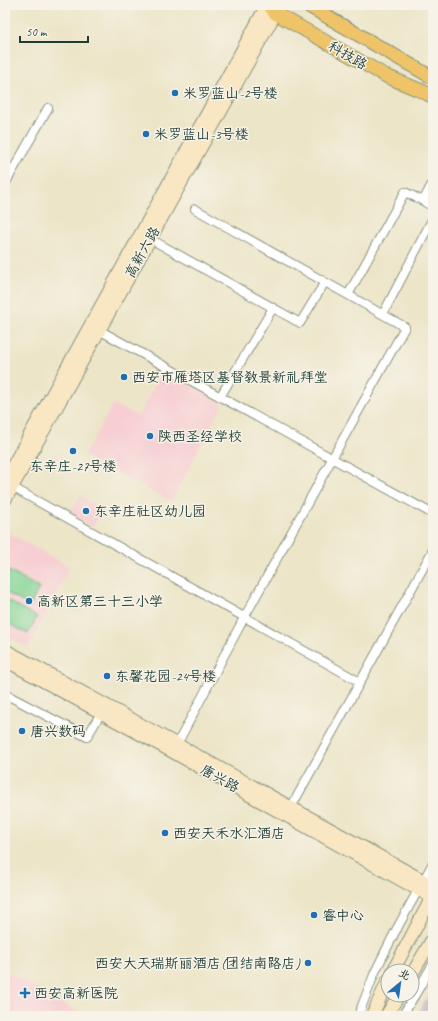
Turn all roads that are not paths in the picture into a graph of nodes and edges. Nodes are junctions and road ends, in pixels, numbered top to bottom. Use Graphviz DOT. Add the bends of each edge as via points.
graph roads {
  1 [pos="307,5"];
  2 [pos="273,7"];
  3 [pos="433,78"];
  4 [pos="433,97"];
  5 [pos="48,108"];
  6 [pos="433,182"];
  7 [pos="5,184"];
  8 [pos="423,201"];
  9 [pos="433,207"];
  10 [pos="195,209"];
  11 [pos="433,218"];
  12 [pos="145,236"];
  13 [pos="325,282"];
  14 [pos="348,295"];
  15 [pos="273,308"];
  16 [pos="382,314"];
  17 [pos="100,330"];
  18 [pos="220,397"];
  19 [pos="333,459"];
  20 [pos="8,483"];
  21 [pos="5,500"];
  22 [pos="433,514"];
  23 [pos="433,550"];
  24 [pos="244,618"];
  25 [pos="5,650"];
  26 [pos="5,660"];
  27 [pos="360,682"];
  28 [pos="5,694"];
  29 [pos="102,713"];
  30 [pos="175,748"];
  31 [pos="288,811"];
  32 [pos="433,863"];
  33 [pos="429,891"];
  34 [pos="433,938"];
  35 [pos="397,963"];
  36 [pos="418,963"];
  37 [pos="433,964"];
  38 [pos="380,998"];
  39 [pos="394,1003"];
  40 [pos="358,1016"];
  41 [pos="372,1016"];
  42 [pos="386,1016"];
  43 [pos="402,1016"];
  1 -- 3 [label="main road, 科技路"];
  2 -- 4 [label="main road, 科技路" via="386,76"];
  2 -- 12 [label="street, 高新六路"];
  5 -- 7 [label="street"];
  6 -- 8 [label="street"];
  8 -- 9 [label="street"];
  8 -- 14 [label="street" via="405,192"];
  10 -- 13 [label="street"];
  11 -- 16 [label="street"];
  12 -- 15 [label="street"];
  12 -- 17 [label="street, 高新六路"];
  12 -- 20 [label="street, 高新六路"];
  13 -- 14 [label="street"];
  13 -- 15 [label="street" via="300,323"];
  14 -- 16 [label="street"];
  15 -- 18 [label="street"];
  16 -- 19 [label="street" via="406,327"];
  17 -- 18 [label="street"];
  17 -- 20 [label="street, 高新六路"];
  18 -- 19 [label="street"];
  19 -- 22 [label="street"];
  19 -- 24 [label="street"];
  20 -- 21 [label="street, 高新六路"];
  20 -- 24 [label="street"];
  23 -- 27 [label="street"];
  24 -- 27 [label="street"];
  24 -- 30 [label="street"];
  25 -- 30 [label="street, 唐兴路"];
  26 -- 29 [label="street, 唐兴路"];
  27 -- 31 [label="street"];
  28 -- 29 [label="street" via="87,737"];
  29 -- 30 [label="street, 唐兴路"];
  30 -- 31 [label="street, 唐兴路"];
  31 -- 33 [label="street, 唐兴路" via="325,837"];
  32 -- 33 [label="street"];
  33 -- 35 [label="street"];
  33 -- 40 [label="street" via="395,932 375,972"];
  34 -- 36 [label="street"];
  37 -- 43 [label="street"];
  38 -- 41 [label="street"];
  39 -- 42 [label="street"];
}
